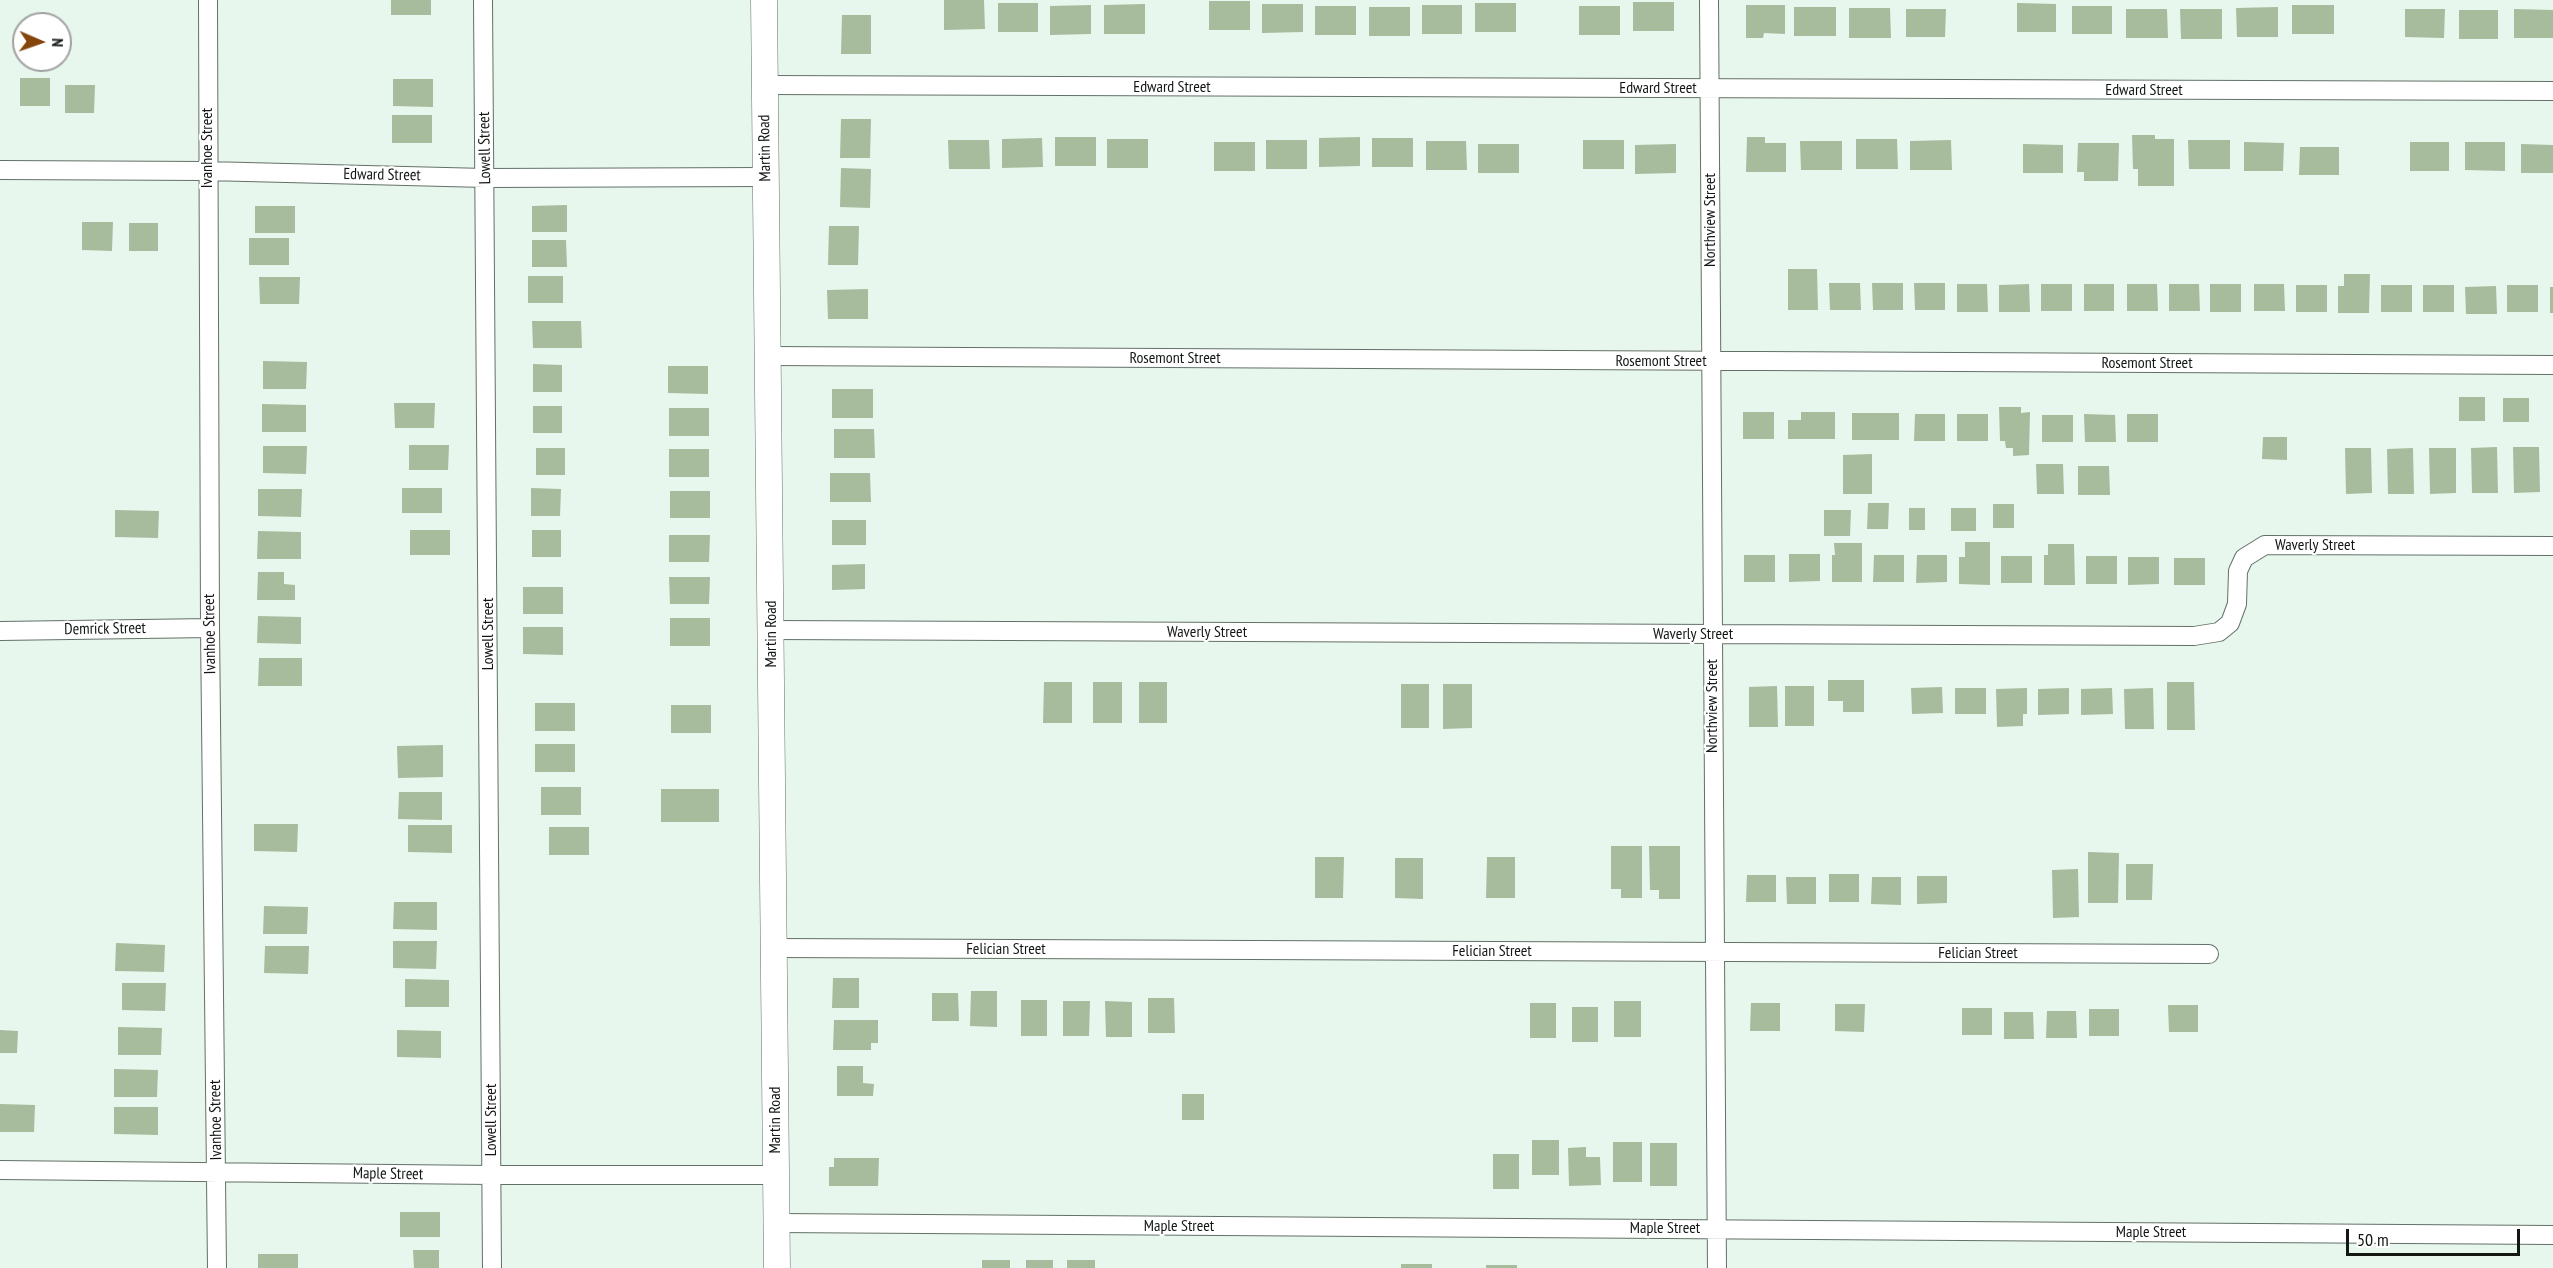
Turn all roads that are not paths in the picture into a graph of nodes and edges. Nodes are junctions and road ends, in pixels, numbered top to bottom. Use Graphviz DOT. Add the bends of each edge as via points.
graph roads {
  1 [pos="208,0"];
  2 [pos="483,0"];
  3 [pos="764,0"];
  4 [pos="1709,0"];
  5 [pos="764,85"];
  6 [pos="1710,88"];
  7 [pos="2553,91"];
  8 [pos="0,170"];
  9 [pos="207,171"];
  10 [pos="765,177"];
  11 [pos="485,178"];
  12 [pos="769,356"];
  13 [pos="1710,362"];
  14 [pos="2553,365"];
  15 [pos="2553,546"];
  16 [pos="210,628"];
  17 [pos="771,630"];
  18 [pos="0,631"];
  19 [pos="1711,634"];
  20 [pos="774,948"];
  21 [pos="1713,952"];
  22 [pos="2209,954"];
  23 [pos="0,1170"];
  24 [pos="217,1172"];
  25 [pos="492,1175"];
  26 [pos="776,1175"];
  27 [pos="776,1223"];
  28 [pos="1716,1228"];
  29 [pos="2553,1235"];
  30 [pos="217,1268"];
  31 [pos="492,1268"];
  32 [pos="777,1268"];
  33 [pos="1717,1268"];
  1 -- 9 [label="street, Ivanhoe Street"];
  2 -- 11 [label="street, Lowell Street"];
  3 -- 5 [label="street, Martin Road"];
  4 -- 6 [label="street, Northview Street"];
  5 -- 6 [label="street, Edward Street"];
  5 -- 10 [label="street, Martin Road"];
  6 -- 7 [label="street, Edward Street"];
  6 -- 13 [label="street, Northview Street"];
  8 -- 9 [label="street, Edward Street"];
  9 -- 11 [label="street, Edward Street"];
  9 -- 16 [label="street, Ivanhoe Street"];
  10 -- 11 [label="street, Edward Street"];
  10 -- 12 [label="street, Martin Road"];
  11 -- 25 [label="street, Lowell Street"];
  12 -- 13 [label="street, Rosemont Street"];
  12 -- 17 [label="street, Martin Road"];
  13 -- 14 [label="street, Rosemont Street"];
  13 -- 19 [label="street, Northview Street"];
  15 -- 19 [label="street, Waverly Street" via="2265,545 2244,558 2238,571 2236,604 2230,623 2208,635"];
  16 -- 18 [label="street, Demrick Street"];
  16 -- 24 [label="street, Ivanhoe Street"];
  17 -- 19 [label="street, Waverly Street"];
  17 -- 20 [label="street, Martin Road"];
  19 -- 21 [label="street, Northview Street"];
  20 -- 21 [label="street, Felician Street"];
  20 -- 26 [label="street, Martin Road"];
  21 -- 22 [label="street, Felician Street"];
  21 -- 28 [label="street, Northview Street"];
  23 -- 24 [label="street, Maple Street"];
  24 -- 25 [label="street, Maple Street"];
  24 -- 30 [label="street, Ivanhoe Street"];
  25 -- 26 [label="street, Maple Street"];
  25 -- 31 [label="street, Lowell Street"];
  26 -- 27 [label="street, Martin Road"];
  27 -- 28 [label="street, Maple Street"];
  27 -- 32 [label="street, Martin Road"];
  28 -- 29 [label="street, Maple Street"];
  28 -- 33 [label="street, Northview Street"];
}
